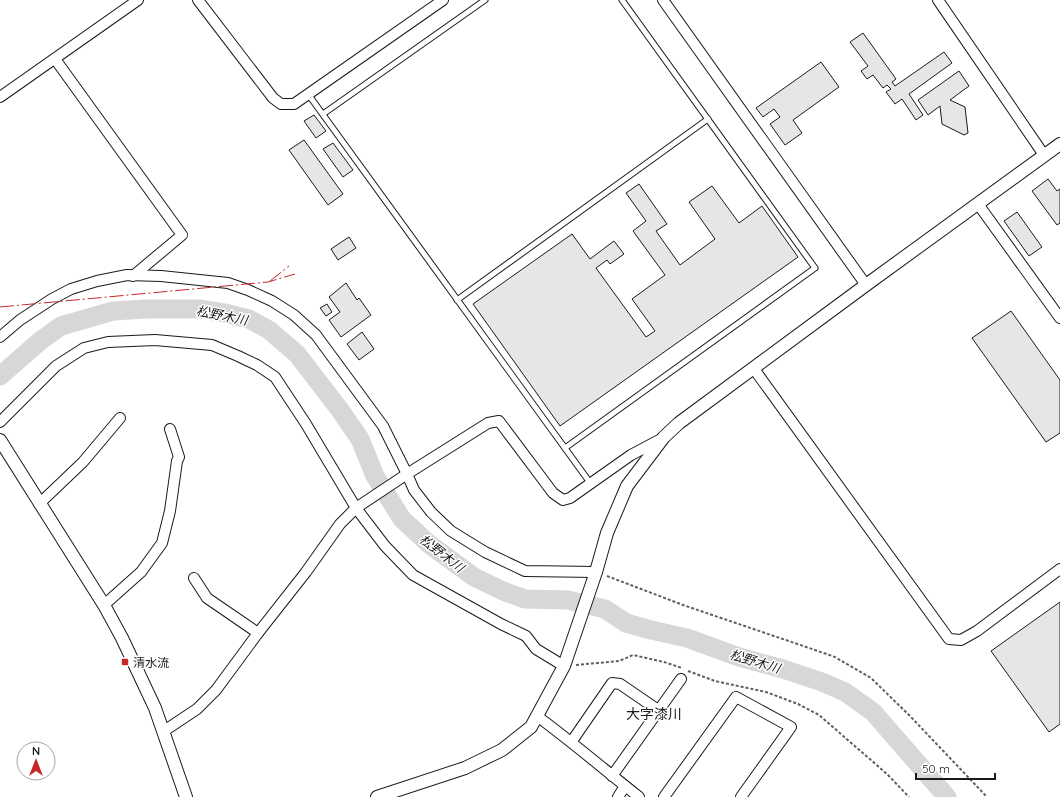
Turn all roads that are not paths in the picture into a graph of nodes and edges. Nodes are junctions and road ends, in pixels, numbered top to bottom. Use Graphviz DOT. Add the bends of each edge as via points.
graph roads {
  1 [pos="138,0"];
  2 [pos="198,0"];
  3 [pos="443,0"];
  4 [pos="485,0"];
  5 [pos="622,0"];
  6 [pos="663,0"];
  7 [pos="938,0"];
  8 [pos="55,59"];
  9 [pos="308,94"];
  10 [pos="0,97"];
  11 [pos="323,114"];
  12 [pos="708,119"];
  13 [pos="1060,144"];
  14 [pos="1044,155"];
  15 [pos="978,204"];
  16 [pos="133,276"];
  17 [pos="866,285"];
  18 [pos="457,300"];
  19 [pos="1060,318"];
  20 [pos="0,337"];
  21 [pos="754,369"];
  22 [pos="120,418"];
  23 [pos="0,422"];
  24 [pos="170,429"];
  25 [pos="664,437"];
  26 [pos="0,440"];
  27 [pos="565,448"];
  28 [pos="407,474"];
  29 [pos="591,484"];
  30 [pos="39,504"];
  31 [pos="356,508"];
  32 [pos="1060,569"];
  33 [pos="595,574"];
  34 [pos="194,578"];
  35 [pos="104,605"];
  36 [pos="258,633"];
  37 [pos="566,662"];
  38 [pos="681,679"];
  39 [pos="658,710"];
  40 [pos="537,716"];
  41 [pos="164,731"];
  42 [pos="572,741"];
  43 [pos="612,776"];
  44 [pos="625,786"];
  45 [pos="186,797"];
  46 [pos="377,797"];
  47 [pos="618,797"];
  48 [pos="639,797"];
  49 [pos="664,797"];
  50 [pos="741,797"];
  1 -- 8 [label="street"];
  2 -- 9 [label="street" via="281,104 294,104"];
  3 -- 9 [label="street"];
  4 -- 11 [label="lane"];
  5 -- 12 [label="lane"];
  6 -- 17 [label="street"];
  7 -- 14 [label="street"];
  8 -- 10 [label="street"];
  8 -- 16 [label="street" via="182,235"];
  9 -- 11 [label="lane"];
  11 -- 18 [label="lane"];
  12 -- 18 [label="lane"];
  12 -- 27 [label="lane" via="815,268"];
  13 -- 14 [label="street"];
  14 -- 15 [label="street"];
  15 -- 17 [label="street"];
  15 -- 19 [label="street"];
  16 -- 20 [label="street" via="96,281 71,289 20,320"];
  16 -- 28 [label="street" via="161,276 228,283 272,301 294,315 316,336 383,426"];
  17 -- 21 [label="street"];
  18 -- 27 [label="lane"];
  21 -- 25 [label="street"];
  21 -- 32 [label="street" via="949,639 961,640 977,631"];
  22 -- 30 [label="street" via="83,462"];
  23 -- 31 [label="street" via="56,366 84,348 108,342 155,340 212,345 257,365 274,377 306,424"];
  24 -- 35 [label="street" via="178,457 170,511 162,543 141,572"];
  25 -- 29 [label="street" via="631,455"];
  25 -- 33 [label="street" via="627,486 607,534"];
  26 -- 30 [label="street"];
  27 -- 29 [label="lane"];
  28 -- 29 [label="street" via="488,423 499,421 553,493 563,500"];
  28 -- 31 [label="street"];
  28 -- 33 [label="street" via="414,490 431,512 452,531 485,552 525,571"];
  30 -- 35 [label="street"];
  31 -- 36 [label="street" via="340,524"];
  31 -- 37 [label="street" via="385,546 413,574 526,636 536,649"];
  33 -- 37 [label="street"];
  34 -- 36 [label="street" via="207,598"];
  35 -- 41 [label="street" via="138,671"];
  36 -- 41 [label="street" via="216,690 197,709"];
  37 -- 40 [label="street"];
  38 -- 39 [label="street"];
  39 -- 42 [label="street" via="620,684 612,683"];
  39 -- 43 [label="street"];
  40 -- 42 [label="street"];
  40 -- 46 [label="street" via="530,727 502,750 465,768"];
  41 -- 45 [label="street"];
  42 -- 43 [label="street"];
  43 -- 44 [label="street"];
  44 -- 47 [label="street"];
  44 -- 48 [label="street"];
  49 -- 50 [label="street" via="736,696 792,727"];
}
